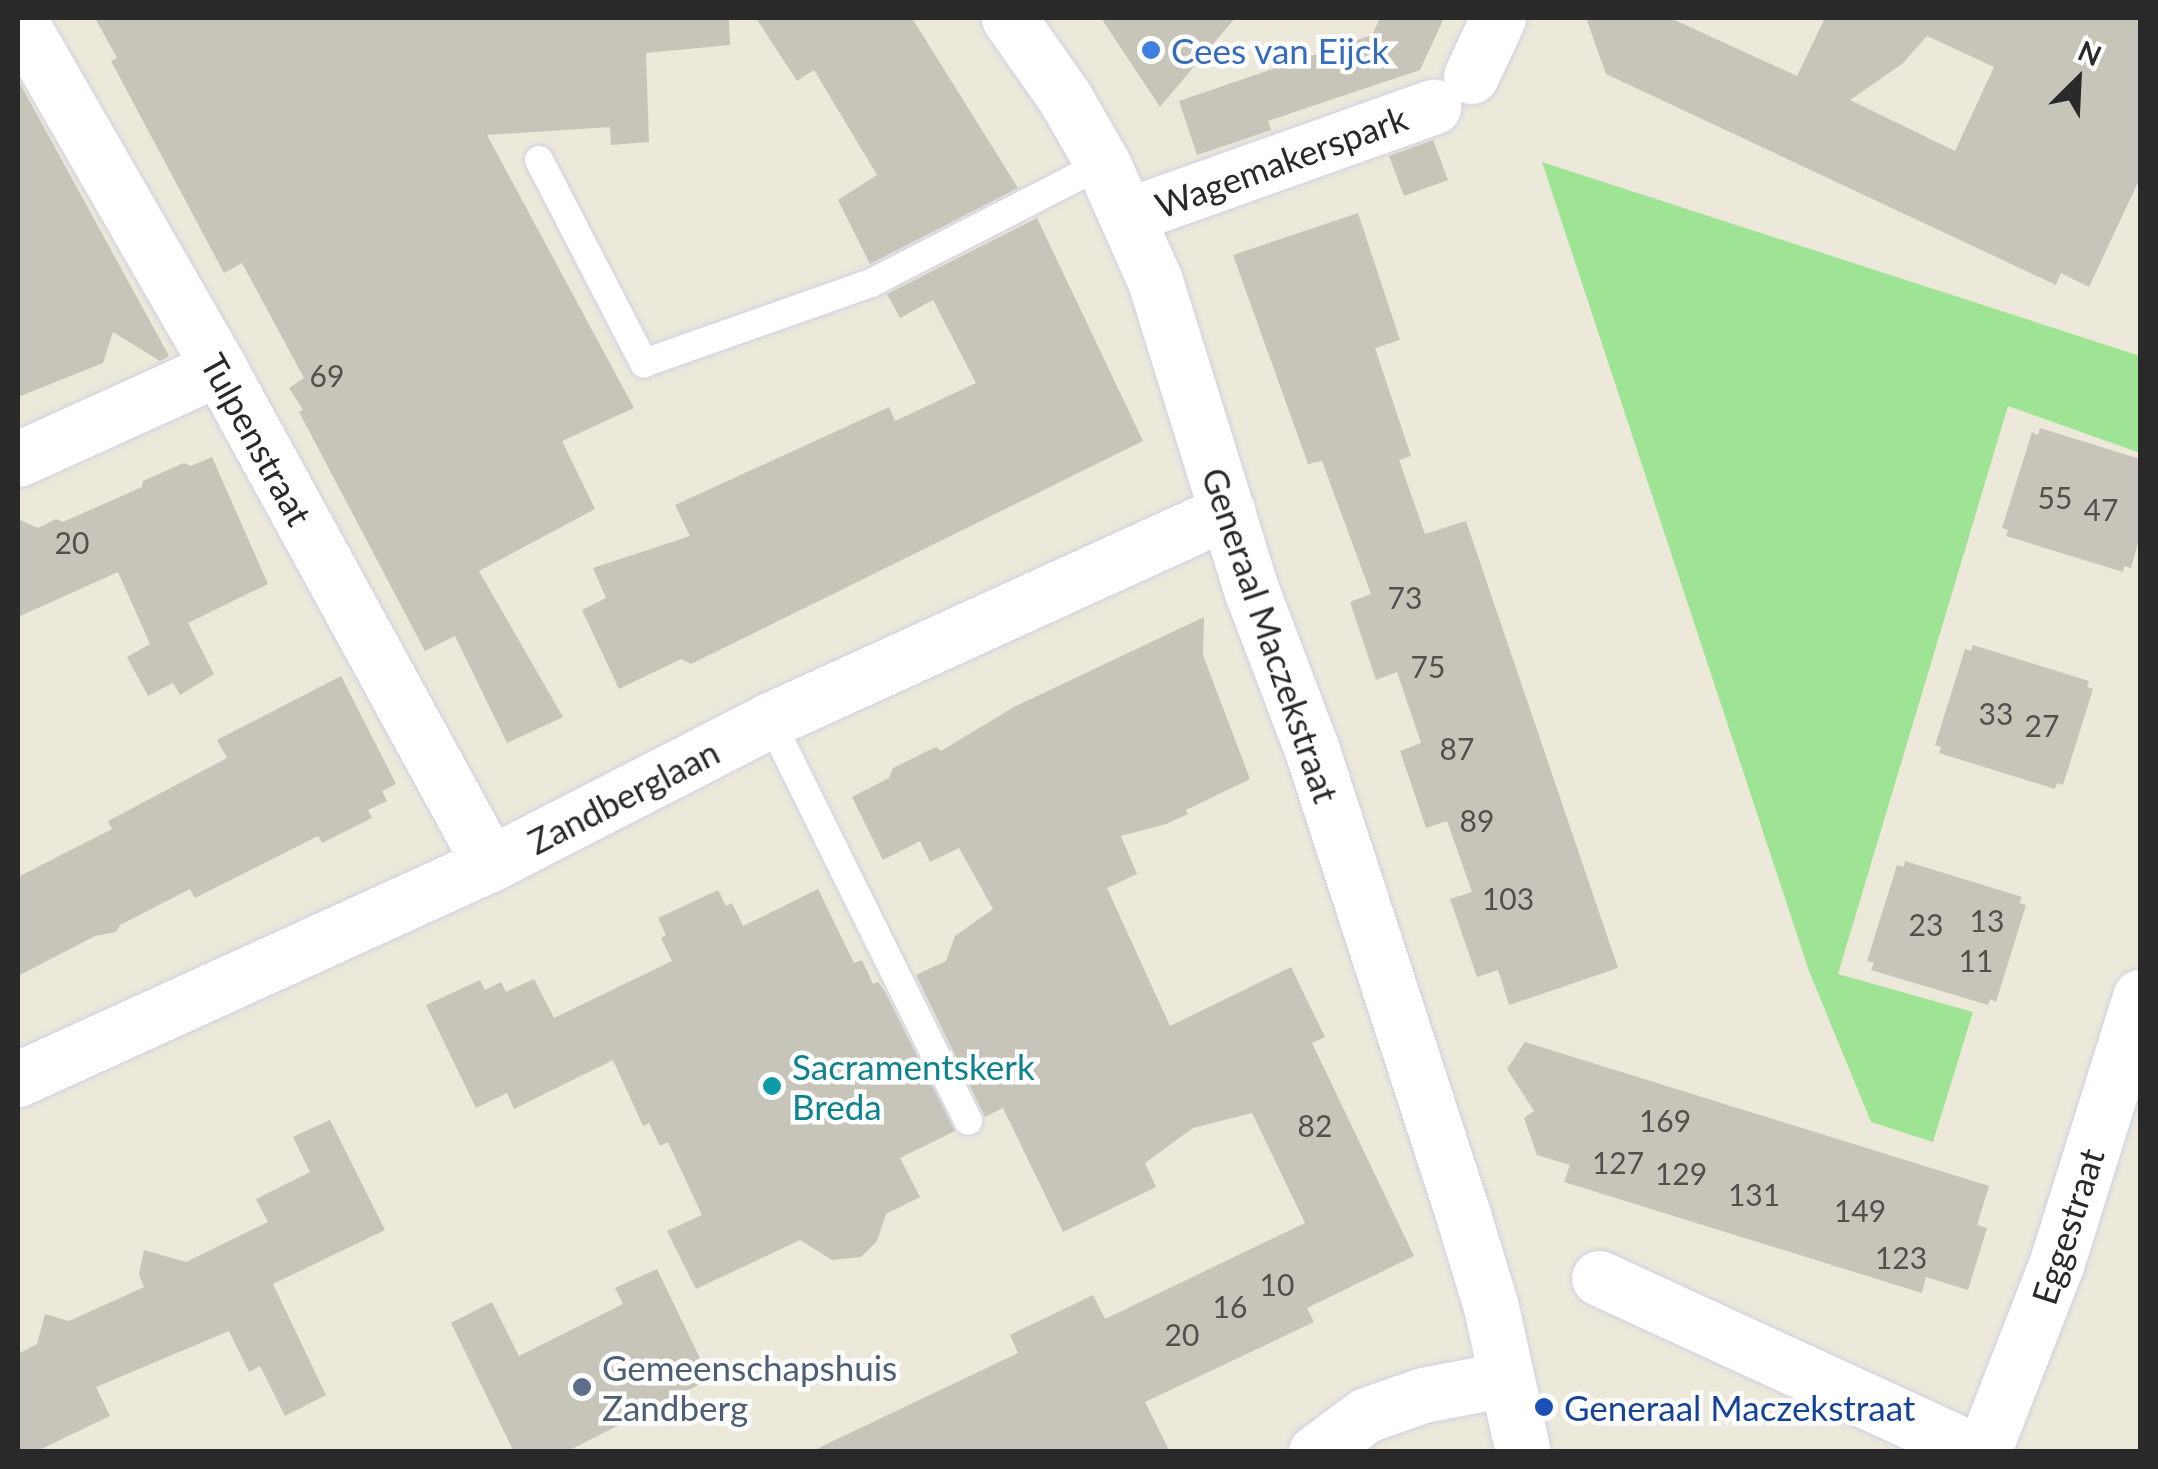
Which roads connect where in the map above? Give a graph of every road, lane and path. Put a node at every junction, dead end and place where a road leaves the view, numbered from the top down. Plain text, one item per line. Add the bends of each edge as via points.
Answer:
1 (18, 18) edge
2 (1009, 18) edge
3 (1498, 18) edge
4 (538, 160) dead end
5 (1103, 164) junction
6 (1128, 216) junction
7 (219, 368) junction
8 (18, 459) edge
9 (1228, 511) junction
10 (770, 720) junction
11 (490, 864) junction
12 (2140, 998) edge
13 (18, 1079) edge
14 (968, 1120) dead end
15 (1599, 1278) dead end
16 (1506, 1379) junction
17 (1316, 1452) edge
18 (1522, 1452) edge
19 (1980, 1452) edge

1 - 7 street, Tulpenstraat
2 - 5 street, Generaal Maczekstraat
3 - 6 street, Wagemakerspark via 1452,92
4 - 5 lane via 644,363 870,283
5 - 6 street, Generaal Maczekstraat
6 - 9 street, Generaal Maczekstraat via 1179,347
7 - 8 street
7 - 11 street, Tulpenstraat
9 - 10 street, Zandberglaan
9 - 16 street, Generaal Maczekstraat via 1458,1199
10 - 11 street, Zandberglaan
10 - 14 lane
11 - 13 street, Zandberglaan
12 - 19 street, Eggestraat via 2057,1262
15 - 19 street
16 - 17 street via 1423,1395 1366,1415
16 - 18 street, Generaal Maczekstraat

